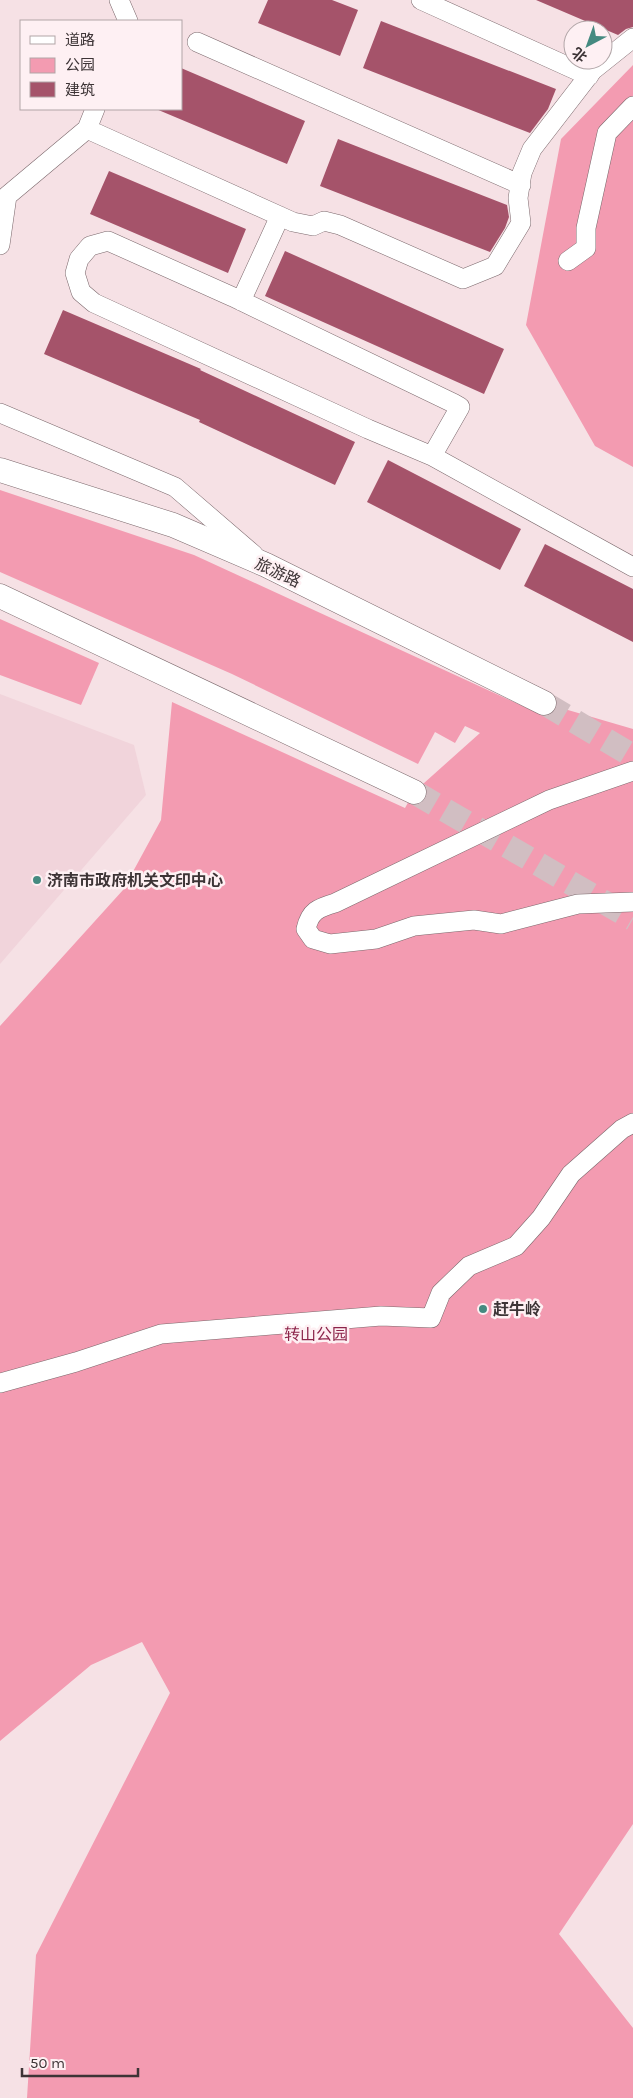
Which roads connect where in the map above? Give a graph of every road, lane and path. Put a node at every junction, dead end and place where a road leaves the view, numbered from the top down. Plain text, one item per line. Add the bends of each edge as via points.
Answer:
1 (119, 0) edge
2 (420, 0) edge
3 (128, 20) edge
4 (633, 38) edge
5 (197, 42) dead end
6 (589, 76) junction
7 (633, 106) edge
8 (95, 110) edge
9 (87, 129) junction
10 (520, 185) junction
11 (3, 196) edge
12 (280, 216) junction
13 (0, 245) edge
14 (568, 261) dead end
15 (241, 301) junction
16 (0, 413) edge
17 (432, 456) junction
18 (0, 470) edge
19 (266, 565) junction
20 (633, 567) edge
21 (0, 596) edge
22 (544, 703) tunnel mouth
23 (633, 770) edge
24 (414, 792) tunnel mouth
25 (633, 902) edge
26 (633, 1123) edge
27 (0, 1382) edge

1 - 3 street
2 - 6 street
4 - 6 street
5 - 10 street
6 - 10 street via 532,149
7 - 14 street via 607,133 586,228 586,248
8 - 9 street
9 - 11 street
9 - 12 street
10 - 12 street via 521,223 510,243 495,266 463,280 340,225 324,221 313,226
11 - 13 street
12 - 15 street
15 - 17 street via 460,407
15 - 17 street via 108,241 90,246 79,259 75,273 81,292 94,304
16 - 19 street via 174,487
17 - 20 street
18 - 19 main road, 旅游路 via 173,525
19 - 22 main road, 旅游路
21 - 24 main road
23 - 25 street via 549,800 320,908 308,918 306,930 313,939 330,944 376,940 414,926 474,920 501,924 578,904
26 - 27 street via 571,1174 541,1218 516,1246 462,1272 441,1293 432,1318 381,1316 161,1334 76,1362

